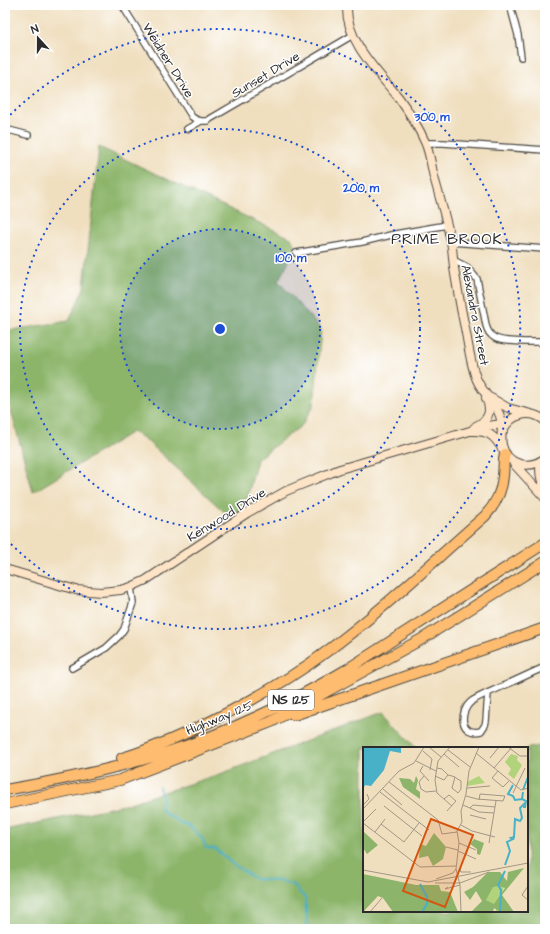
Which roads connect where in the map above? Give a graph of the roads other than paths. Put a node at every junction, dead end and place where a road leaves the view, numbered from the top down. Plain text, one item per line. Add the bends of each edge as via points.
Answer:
1 (122, 5) edge
2 (347, 5) edge
3 (510, 5) edge
4 (353, 35) junction
5 (521, 57) dead end
6 (201, 121) junction
7 (5, 129) edge
8 (186, 129) dead end
9 (28, 136) dead end
10 (426, 144) junction
11 (545, 150) edge
12 (447, 225) junction
13 (451, 242) junction
14 (545, 248) edge
15 (296, 254) dead end
16 (453, 260) junction
17 (545, 342) edge
18 (482, 390) junction
19 (531, 414) junction
20 (545, 421) edge
21 (505, 425) junction
22 (472, 428) junction
23 (464, 432) junction
24 (506, 454) junction
25 (543, 460) edge
26 (545, 488) edge
27 (545, 498) edge
28 (545, 543) edge
29 (545, 562) edge
30 (5, 568) edge
31 (131, 587) junction
32 (545, 628) edge
33 (545, 667) edge
34 (72, 668) dead end
35 (488, 693) junction
36 (271, 722) junction
37 (38, 784) junction
38 (5, 790) edge
39 (5, 804) edge

1 - 6 street, Weidner Drive via 192,117
2 - 4 main road, Alexandra Street
3 - 5 street
4 - 6 street, Sunset Drive via 210,120
4 - 10 main road, Alexandra Street via 367,58 409,112
6 - 8 street, Sunset Drive
7 - 9 street
10 - 11 street
10 - 12 main road, Alexandra Street
12 - 13 main road, Alexandra Street
12 - 15 street
13 - 14 street
13 - 16 main road, Alexandra Street
16 - 17 street via 467,267 477,279 486,325 491,335 498,340
16 - 18 main road, Alexandra Street via 473,370
18 - 19 main road, Alexandra Street via 508,408
18 - 21 main road, Alexandra Street
18 - 22 main road via 488,403 488,415 483,422
19 - 20 main road, Alexandra Street
19 - 21 main road, Kenwood Drive via 522,414
21 - 22 main road, Kenwood Drive
21 - 24 main road via 501,441
22 - 23 main road, Kenwood Drive
23 - 24 main road, Kenwood Drive via 488,433 497,440
23 - 31 main road, Kenwood Drive via 340,469 286,491
24 - 25 main road via 516,463 524,465 533,465
24 - 27 main road, Kenwood Drive
24 - 37 highway via 500,492 485,516 364,622 311,663 264,693 182,735 130,756
25 - 26 main road via 540,464
28 - 37 highway, Highway 125 / NS 125 via 346,670 277,707 223,731 158,755
29 - 36 highway, Highway 125 / NS 125 via 422,639
30 - 31 main road, Kenwood Drive via 76,590 100,592
31 - 34 street via 133,603 119,636 106,648
32 - 36 highway
33 - 35 street
35 - 35 street via 472,701 464,710 464,723 470,731 481,731 485,725
36 - 39 highway, Highway 125 / NS 125 via 120,780
37 - 38 highway, Highway 125 / NS 125

